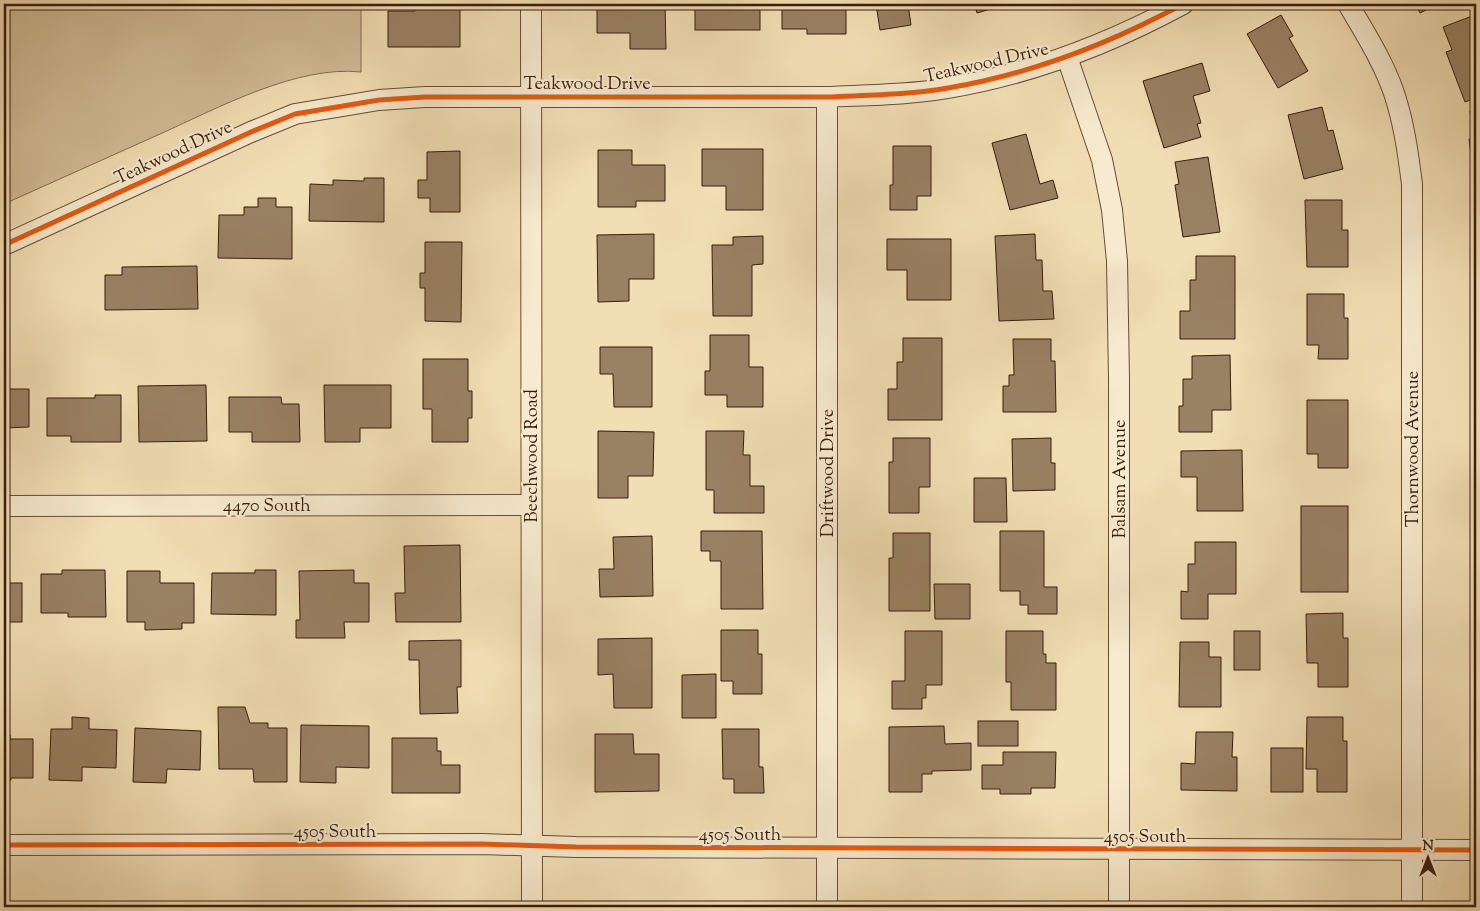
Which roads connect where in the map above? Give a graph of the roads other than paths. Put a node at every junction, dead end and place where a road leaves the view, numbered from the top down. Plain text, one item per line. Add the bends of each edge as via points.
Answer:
1 (531, 4) edge
2 (1182, 4) edge
3 (1348, 4) edge
4 (1067, 57) junction
5 (531, 97) junction
6 (827, 97) junction
7 (4, 245) edge
8 (531, 505) junction
9 (4, 506) edge
10 (4, 845) edge
11 (532, 845) junction
12 (827, 848) junction
13 (1119, 849) junction
14 (1412, 850) junction
15 (1476, 850) edge
16 (532, 907) edge
17 (827, 907) edge
18 (1119, 907) edge
19 (1412, 907) edge

1 - 5 street, Beechwood Road
2 - 4 street, Teakwood Drive via 1147,23
3 - 14 street, Thornwood Avenue via 1394,93 1408,147 1412,184
4 - 6 street, Teakwood Drive via 948,88 888,95
4 - 13 street, Balsam Avenue via 1102,160 1112,210 1117,261
5 - 6 street, Teakwood Drive
5 - 7 street, Teakwood Drive via 379,100 295,114
5 - 8 street, Beechwood Road
6 - 12 street, Driftwood Drive
8 - 9 street, 4470 South
8 - 11 street, Beechwood Road
10 - 11 street, 4505 South
11 - 12 street, 4505 South
11 - 16 street, Beechwood Road
12 - 13 street, 4505 South
12 - 17 street, Driftwood Drive
13 - 14 street, 4505 South
13 - 18 street, Balsam Avenue
14 - 15 street, 4505 South
14 - 19 street, Thornwood Avenue

